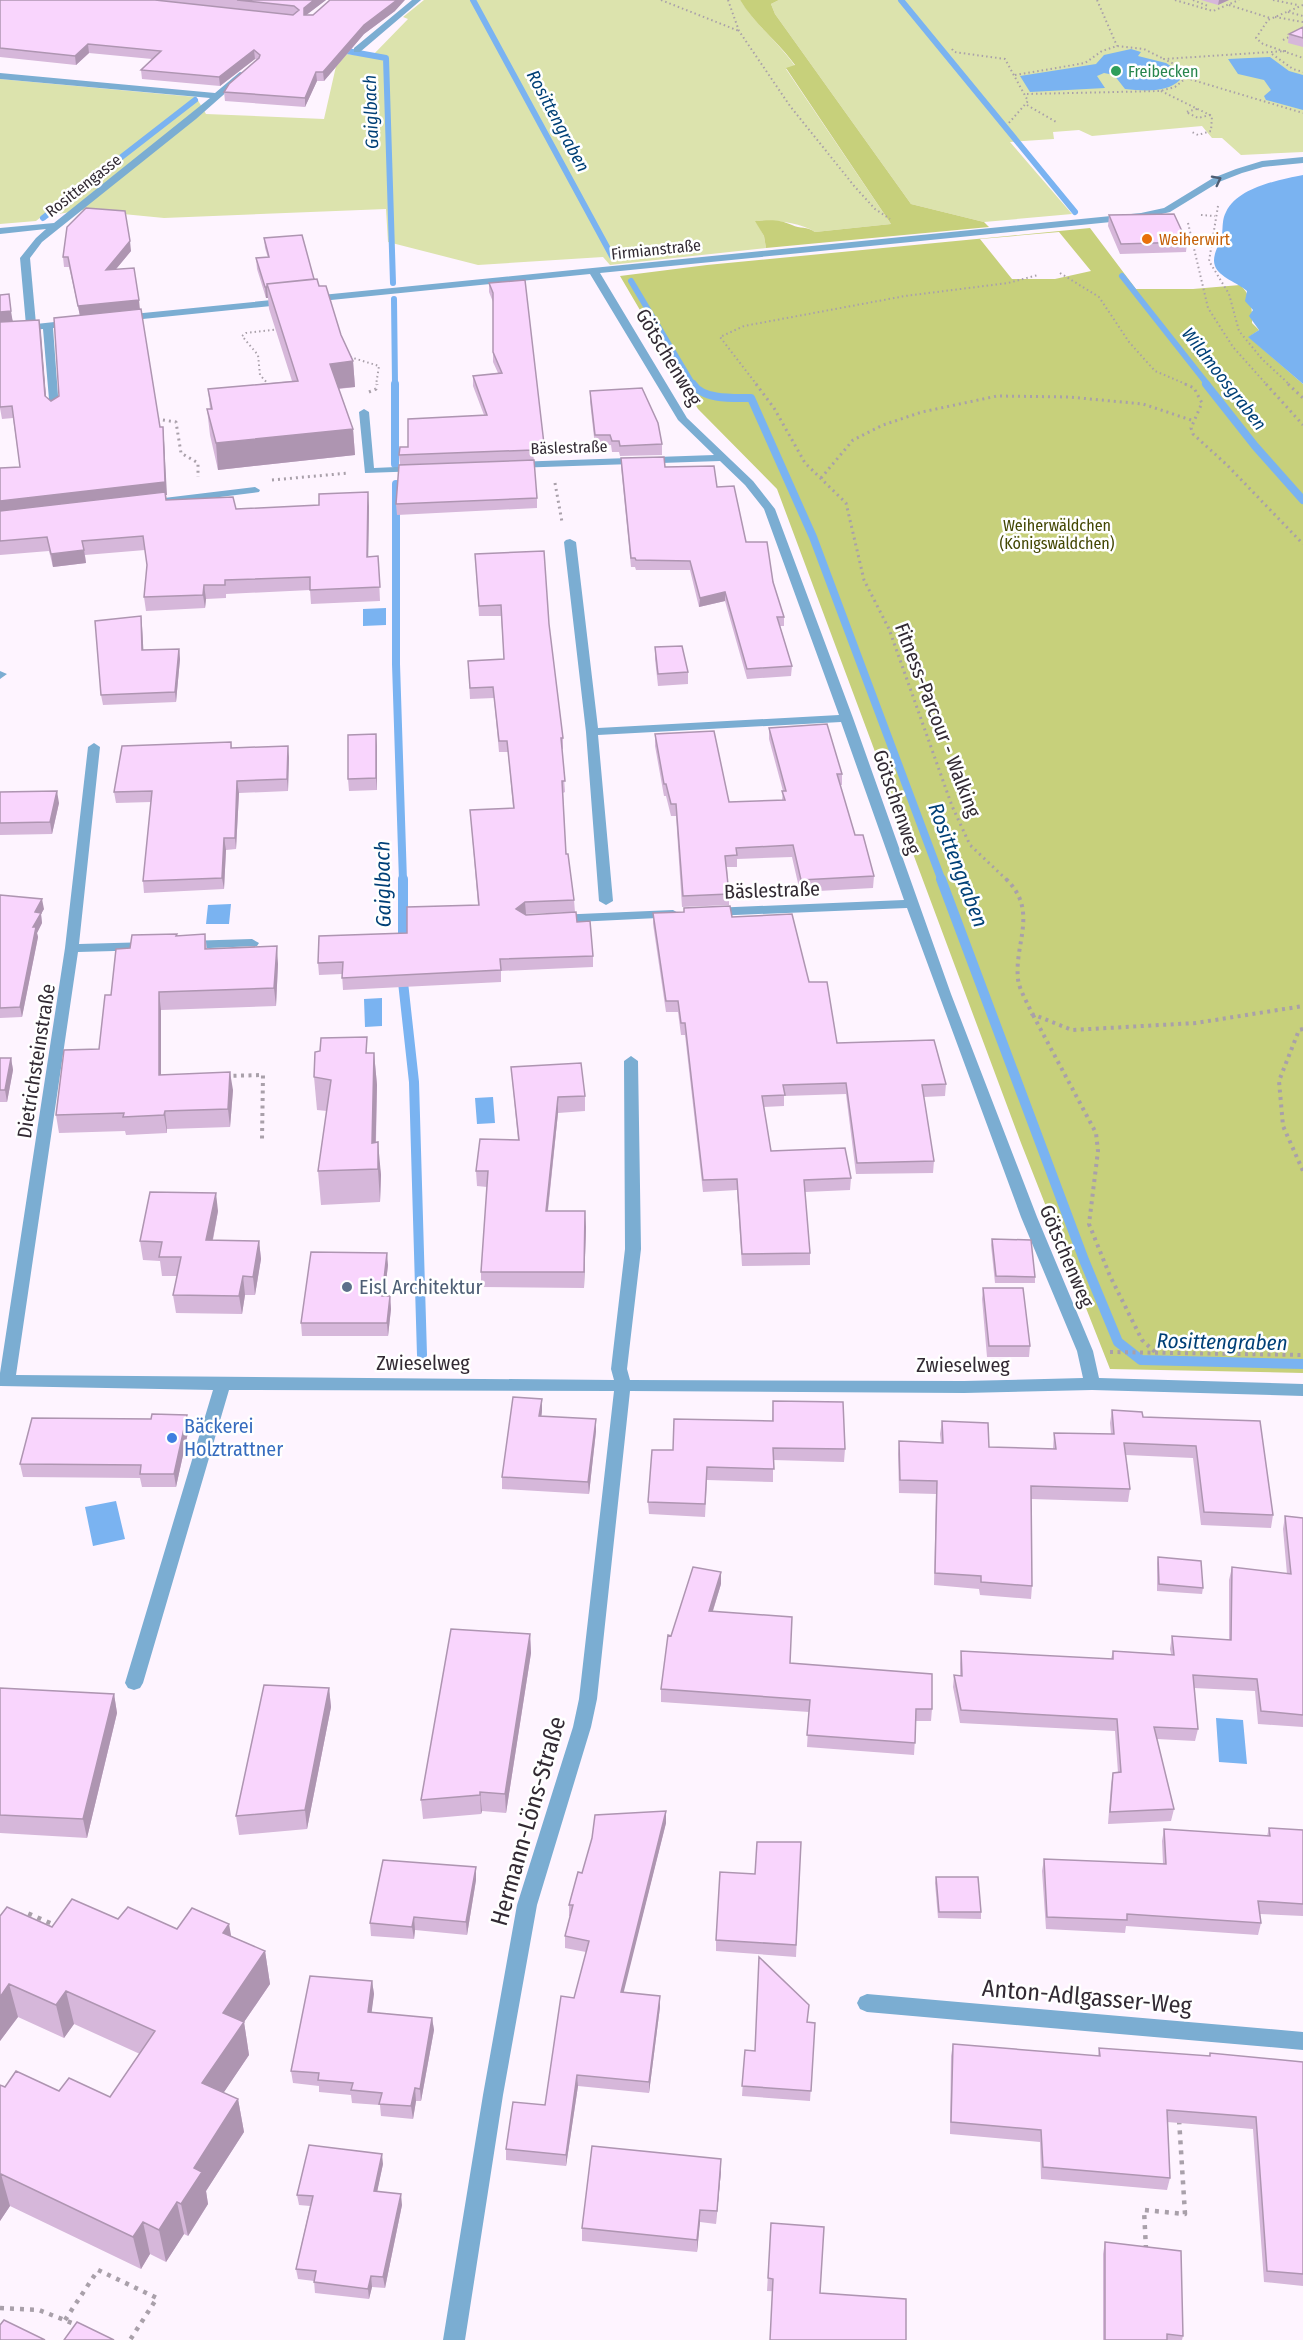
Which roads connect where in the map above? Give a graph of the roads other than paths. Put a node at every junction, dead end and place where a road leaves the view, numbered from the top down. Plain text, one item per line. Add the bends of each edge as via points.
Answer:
1 (417, 0) edge
2 (357, 50) edge
3 (255, 64) edge
4 (0, 76) edge
5 (216, 96) junction
6 (1303, 160) edge
7 (53, 226) junction
8 (0, 231) edge
9 (594, 272) junction
10 (116, 318) edge
11 (82, 322) edge
12 (48, 325) junction
13 (31, 327) junction
14 (0, 330) edge
15 (54, 408) edge
16 (364, 412) dead end
17 (721, 458) junction
18 (506, 466) edge
19 (426, 469) edge
20 (255, 490) dead end
21 (151, 502) edge
22 (570, 542) road end
23 (847, 718) junction
24 (592, 732) junction
25 (94, 747) dead end
26 (606, 901) dead end
27 (912, 904) junction
28 (538, 920) edge
29 (252, 943) dead end
30 (72, 948) junction
31 (631, 1061) dead end
32 (3, 1380) edge
33 (223, 1384) junction
34 (623, 1384) junction
35 (1092, 1384) junction
36 (1303, 1390) edge
37 (134, 1683) dead end
38 (867, 2003) dead end
39 (1303, 2041) edge
40 (454, 2340) edge

1 - 2 street
3 - 5 street, Rosittengasse
4 - 5 street
5 - 7 street, Rosittengasse
9 -> 6 street, Firmianstraße via 1167,210 1232,173 1262,164
7 - 8 street
7 - 13 street, Rosittengasse via 25,258
9 - 10 street, Firmianstraße
9 - 17 street, Götschenweg via 683,420
11 - 12 street
12 - 13 street
12 - 15 street
13 - 14 street
16 - 19 street via 369,471
17 - 18 street, Bäslestraße
17 - 23 street, Götschenweg via 769,509
20 - 21 street
22 - 24 street
23 - 24 street
23 - 27 street, Götschenweg
24 - 26 street
25 - 30 street, Dietrichsteinstraße
27 - 28 street, Bäslestraße
27 - 35 street, Götschenweg via 1029,1217 1085,1351
29 - 30 street
30 - 32 street, Dietrichsteinstraße
31 - 34 street via 633,1249 619,1369
32 - 33 street, Zwieselweg
33 - 34 street, Zwieselweg
33 - 37 street
34 - 35 street, Zwieselweg
34 - 40 street, Hermann-Löns-Straße via 588,1699 527,1905
35 - 36 street, Zwieselweg
38 - 39 street, Anton-Adlgasser-Weg

